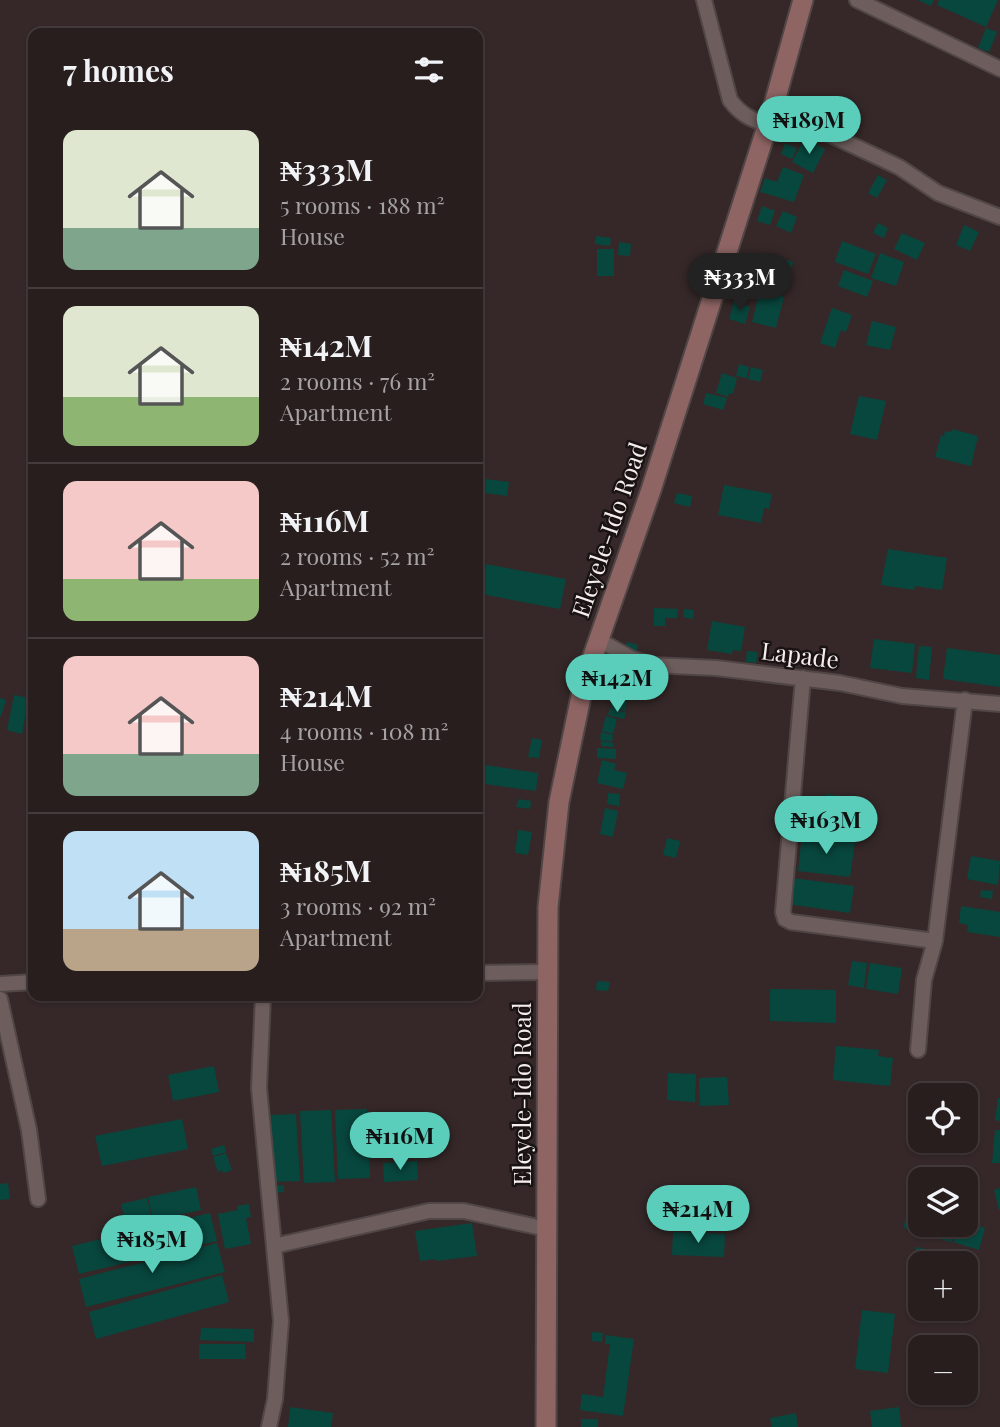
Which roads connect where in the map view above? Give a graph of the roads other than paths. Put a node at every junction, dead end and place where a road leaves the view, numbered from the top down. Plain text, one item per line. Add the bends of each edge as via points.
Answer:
1 (704, 0) edge
2 (803, 0) edge
3 (858, 0) edge
4 (1000, 69) edge
5 (770, 116) junction
6 (1000, 217) edge
7 (599, 640) junction
8 (803, 678) junction
9 (965, 699) junction
10 (1000, 704) edge
11 (934, 941) junction
12 (548, 972) junction
13 (483, 973) edge
14 (28, 982) edge
15 (0, 984) edge
16 (0, 999) edge
17 (263, 1001) edge
18 (918, 1050) dead end
19 (38, 1199) dead end
20 (547, 1229) junction
21 (274, 1246) junction
22 (270, 1427) edge
23 (547, 1427) edge

1 - 5 street via 730,100 738,112
2 - 5 main road, Eleyele-Ido Road
3 - 4 street
5 - 6 street via 899,167 938,193
5 - 7 main road, Eleyele-Ido Road
7 - 8 street, Lapade via 651,665
7 - 12 main road, Eleyele-Ido Road via 584,682 559,802 548,907
8 - 9 street, Lapade via 902,696
8 - 11 street via 785,919
9 - 10 street, Lapade
9 - 11 street
11 - 18 street via 924,980
12 - 13 street
12 - 20 main road, Eleyele-Ido Road
14 - 15 street
16 - 19 street via 29,1130
17 - 21 street via 259,1087
20 - 21 street via 464,1211 429,1211
20 - 23 main road, Eleyele-Ido Road
21 - 22 street via 281,1321

